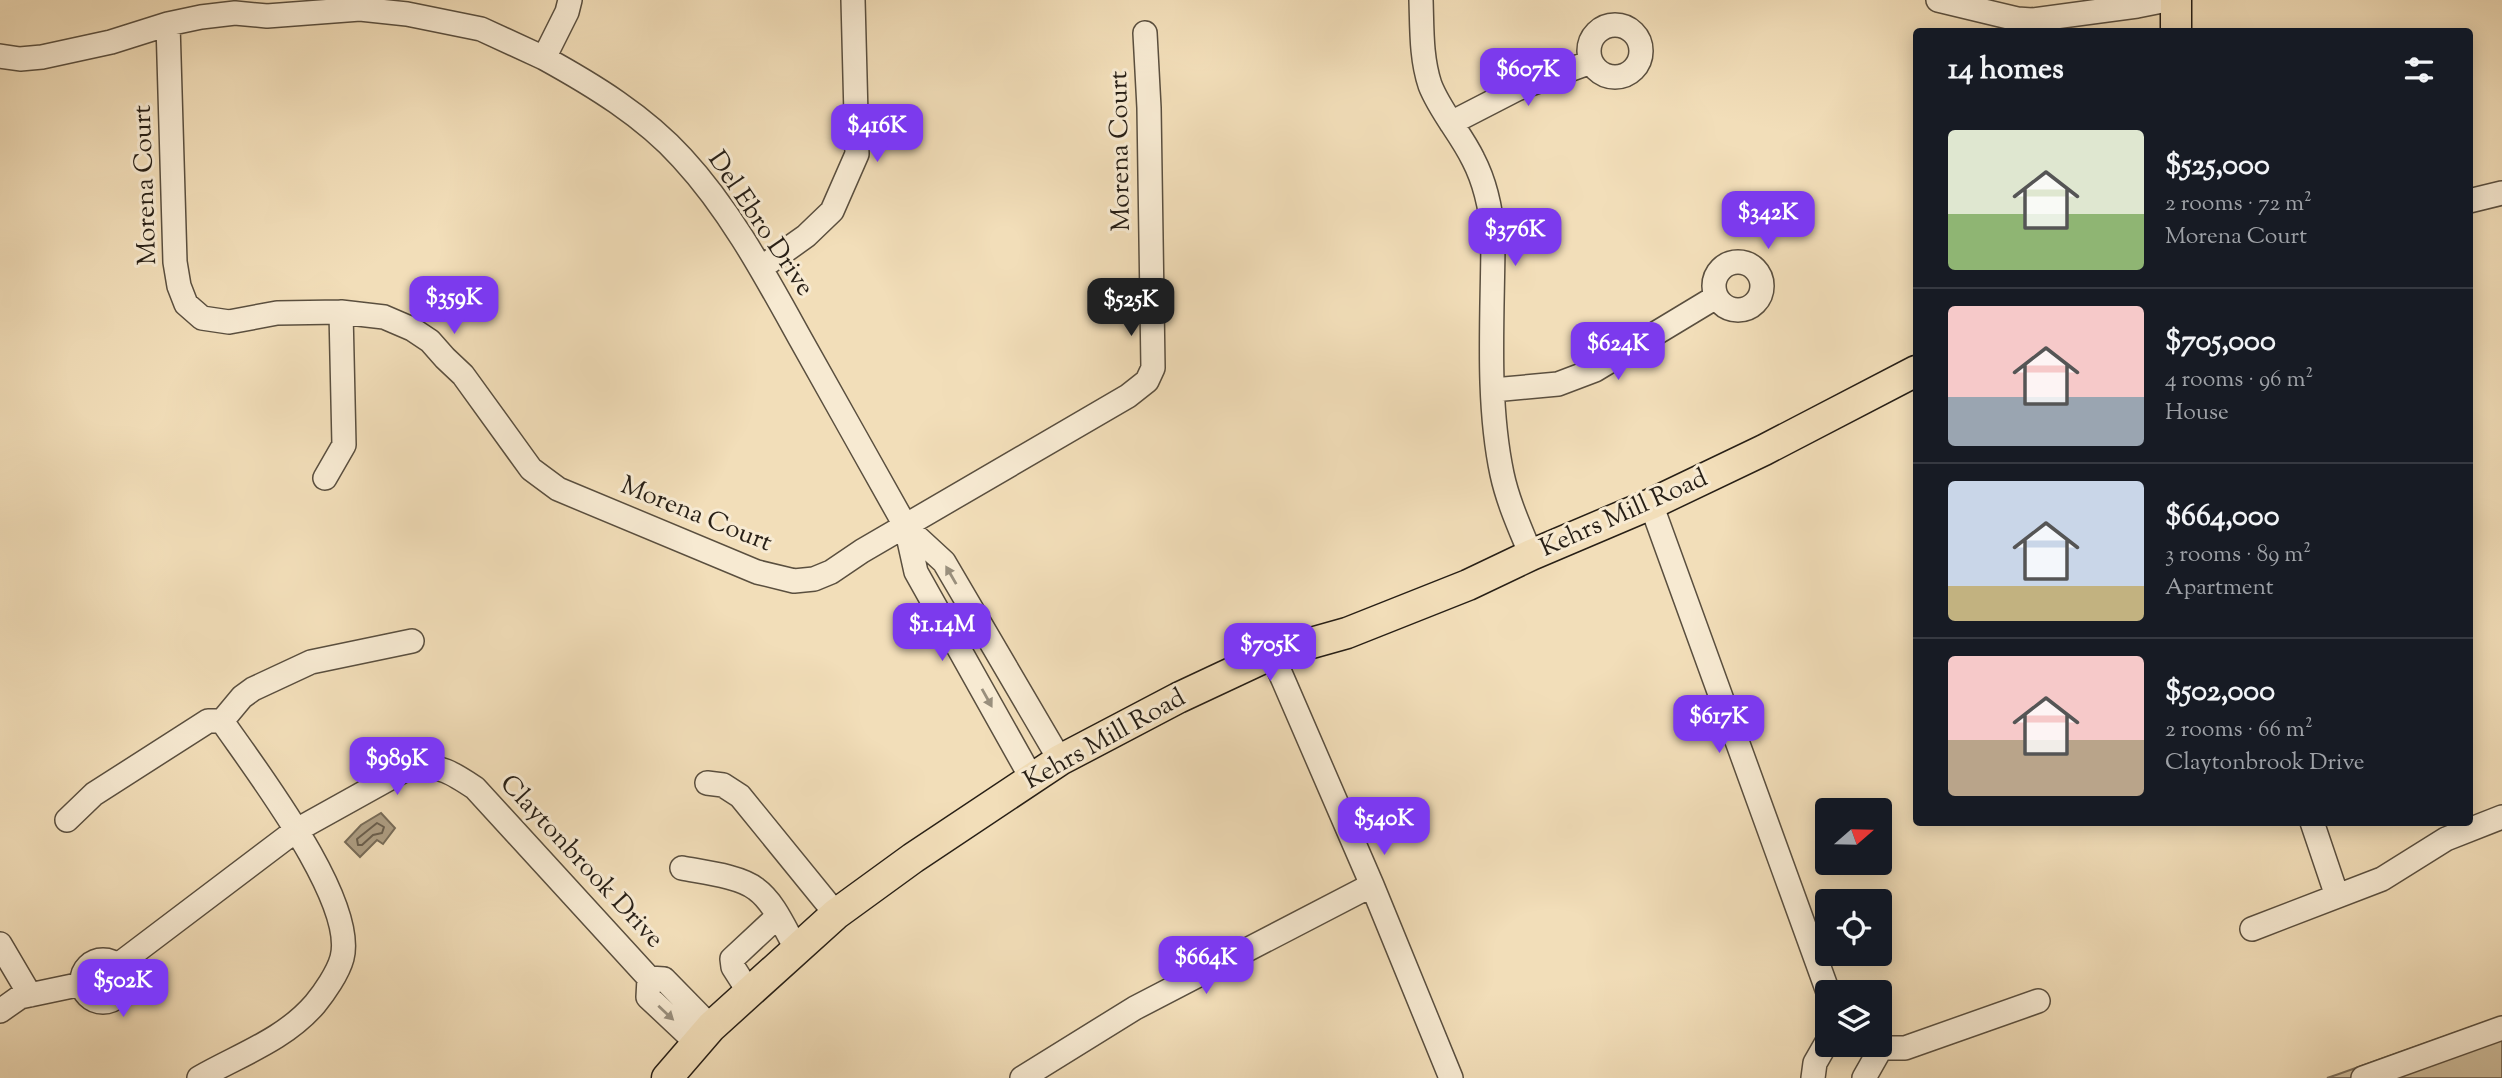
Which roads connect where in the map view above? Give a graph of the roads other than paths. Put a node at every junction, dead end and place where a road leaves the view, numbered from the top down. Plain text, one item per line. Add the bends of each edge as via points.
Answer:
1 (570, 0) edge
2 (853, 0) edge
3 (1421, 0) edge
4 (1938, 0) edge
5 (2167, 0) edge
6 (2176, 0) edge
7 (168, 24) junction
8 (2176, 28) edge
9 (1145, 33) dead end
10 (0, 56) edge
11 (544, 58) junction
12 (1591, 62) dead end
13 (1451, 122) junction
14 (2502, 193) edge
15 (2473, 200) edge
16 (761, 268) junction
17 (1716, 297) dead end
18 (341, 312) junction
19 (1913, 373) edge
20 (1493, 390) junction
21 (325, 478) dead end
22 (1651, 504) junction
23 (906, 527) junction
24 (1531, 555) junction
25 (412, 642) dead end
26 (1272, 654) junction
27 (222, 720) junction
28 (1060, 760) junction
29 (1032, 779) junction
30 (707, 783) dead end
31 (2502, 817) edge
32 (67, 820) dead end
33 (2313, 826) edge
34 (295, 831) junction
35 (682, 867) dead end
36 (1373, 884) junction
37 (2337, 896) junction
38 (836, 914) junction
39 (777, 917) junction
40 (2252, 929) dead end
41 (0, 944) edge
42 (796, 948) junction
43 (117, 965) junction
44 (1824, 980) edge
45 (82, 984) junction
46 (749, 992) junction
47 (30, 995) junction
48 (2038, 1001) dead end
49 (0, 1011) edge
50 (2502, 1028) edge
51 (704, 1035) junction
52 (1892, 1047) edge
53 (1818, 1057) edge
54 (1873, 1057) edge
55 (199, 1078) edge
56 (667, 1078) edge
57 (1022, 1078) edge
58 (1451, 1078) edge
59 (1813, 1078) edge
60 (1864, 1078) edge
61 (2363, 1078) edge

1 - 11 street
2 - 16 street via 857,154 832,211
3 - 13 street via 1427,73
4 - 5 street via 2032,20
6 - 8 main road
7 - 10 street, Del Ebro Drive via 111,43 42,57
7 - 11 street, Del Ebro Drive via 235,13 267,16 360,9 481,29
7 - 18 street, Morena Court via 175,262 186,304 215,322 277,313
9 - 23 street, Morena Court via 1153,368 1147,381
11 - 16 street, Del Ebro Drive via 617,103 681,156
12 - 13 street via 1517,89
13 - 20 street via 1473,159 1491,211
14 - 15 street
16 - 23 street, Del Ebro Drive
17 - 20 street via 1595,370 1558,384
18 - 21 street via 344,444
18 - 23 street, Morena Court via 384,317 430,341 479,394 530,469 558,489 757,572 794,581 814,579
19 - 22 main road, Kehrs Mill Road
20 - 24 street via 1502,475
22 - 24 main road, Kehrs Mill Road
22 - 44 street
28 -> 23 street, Del Ebro Drive via 944,562
23 -> 29 street, Del Ebro Drive via 916,572
24 - 26 main road, Kehrs Mill Road via 1347,633
25 - 27 street via 311,662 242,696
26 - 28 main road, Kehrs Mill Road
26 - 36 street
27 - 32 street via 208,721 94,794
27 - 34 street
28 - 29 main road, Kehrs Mill Road
29 - 38 main road, Kehrs Mill Road
30 - 38 street via 740,796
31 - 37 street via 2446,839 2382,879
33 - 37 street
34 - 43 street, Claytonbrook Drive
34 - 51 street, Claytonbrook Drive via 412,766 434,766 452,773 475,788 649,978 648,997
34 - 55 street via 320,872 337,913 343,935 342,959 315,1004 281,1034
35 - 39 street via 747,883 757,889
36 - 57 street via 1135,1009
36 - 58 street
37 - 40 street
38 - 42 main road, Kehrs Mill Road
39 - 42 street
39 - 46 street via 732,959
41 - 47 street
42 - 46 main road, Kehrs Mill Road
43 - 45 street, Claytonbrook Drive via 106,960 93,962 84,971
43 - 45 street via 124,986 109,1002 88,997
45 - 47 street
46 - 51 main road, Kehrs Mill Road
47 - 49 street
48 - 52 street via 1905,1048
50 - 61 street
51 - 56 main road, Kehrs Mill Road
53 - 59 street
54 - 60 street

